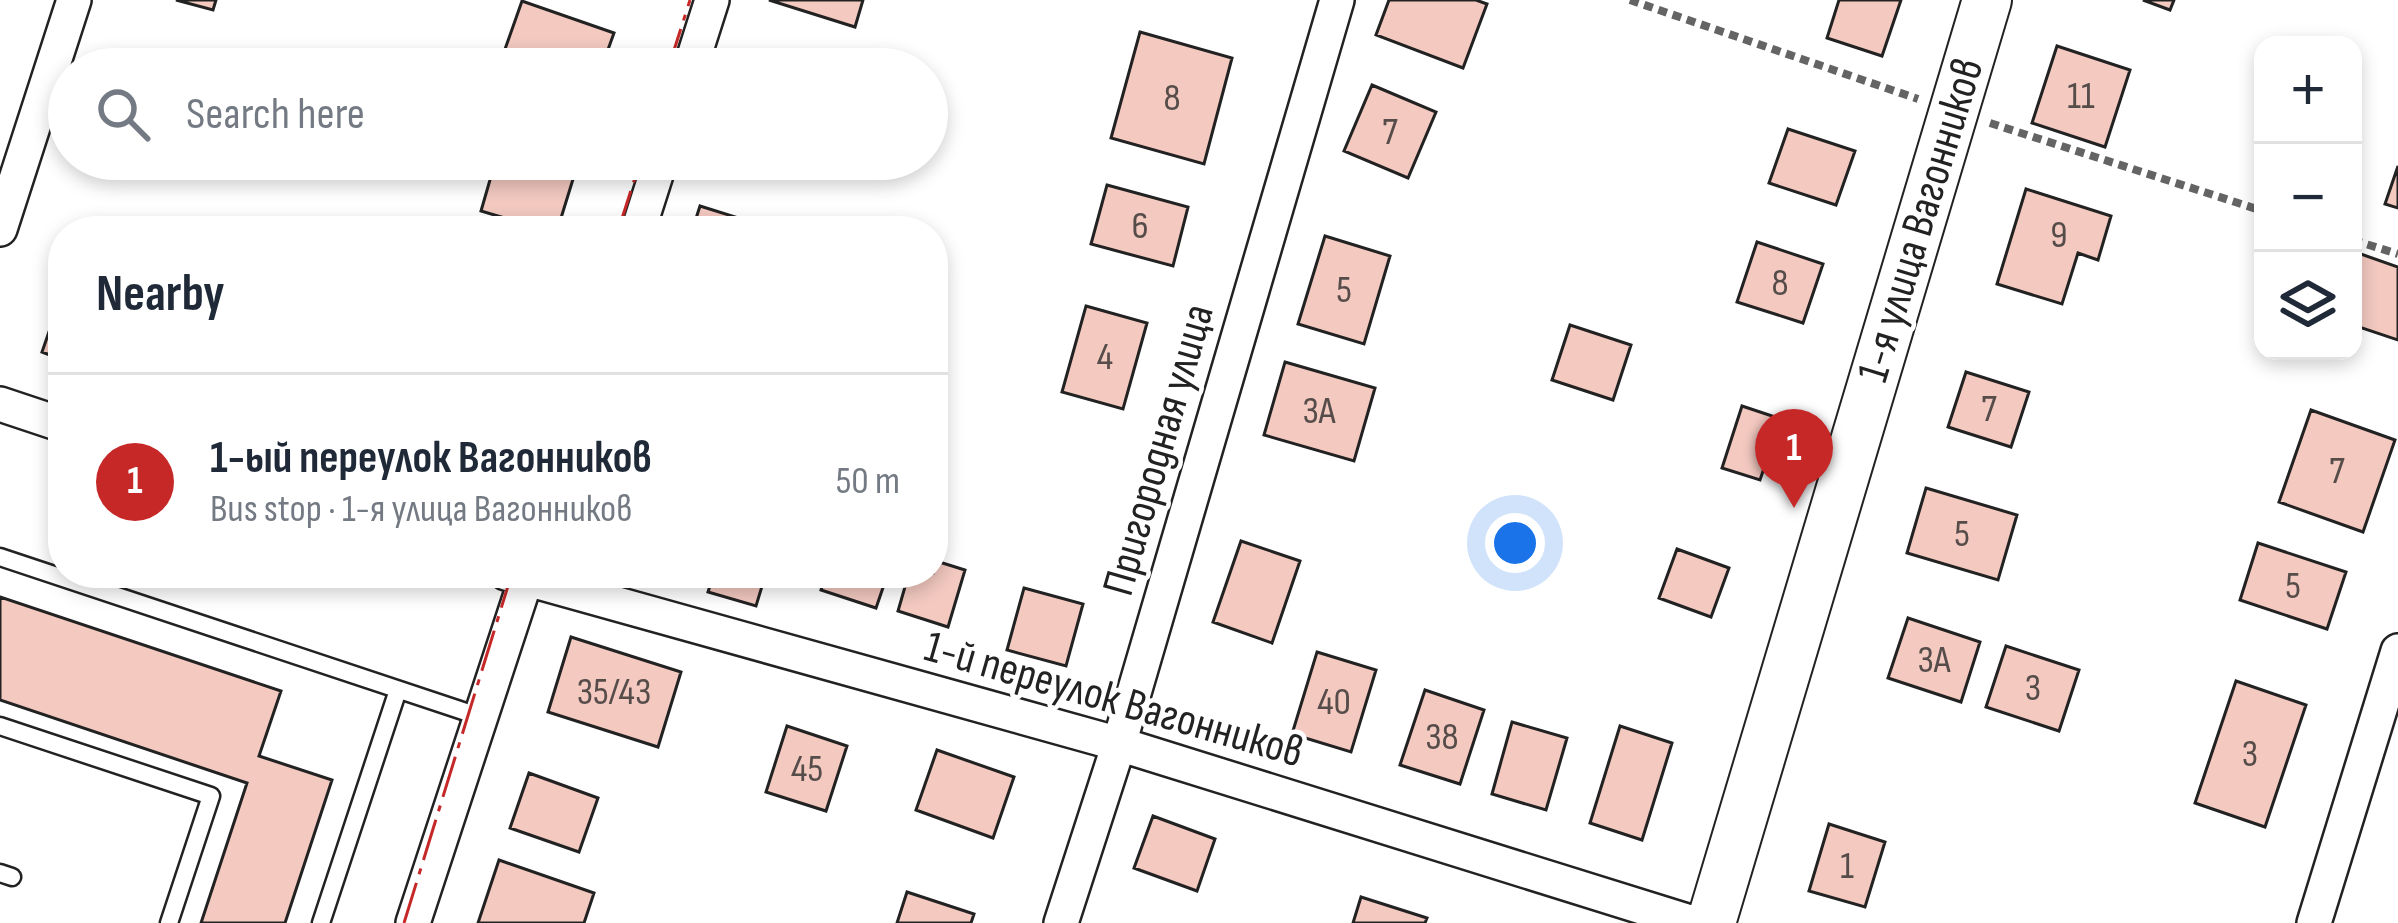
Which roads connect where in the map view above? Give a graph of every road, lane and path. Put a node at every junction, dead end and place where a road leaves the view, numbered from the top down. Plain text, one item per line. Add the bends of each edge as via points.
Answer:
1 (74, 0) edge
2 (712, 0) edge
3 (1337, 0) edge
4 (1987, 0) edge
5 (58, 48) edge
6 (697, 48) edge
7 (48, 80) edge
8 (654, 180) edge
9 (643, 216) edge
10 (0, 229) edge
11 (2362, 243) edge
12 (2398, 254) edge
13 (0, 404) edge
14 (48, 420) edge
15 (0, 557) edge
16 (48, 573) edge
17 (93, 588) edge
18 (516, 588) edge
19 (566, 588) edge
20 (2398, 651) edge
21 (398, 690) junction
22 (481, 717) junction
23 (0, 726) edge
24 (1119, 745) junction
25 (169, 923) edge
26 (321, 923) edge
27 (412, 923) edge
28 (1061, 923) edge
29 (1693, 923) edge
30 (1711, 923) edge
31 (2314, 923) edge

1 - 5 street
2 - 6 street
3 - 24 street, Пригородная улица
4 - 30 street, 1-я улица Вагонников
7 - 10 street
8 - 9 street
11 - 12 path
13 - 14 street
15 - 16 lane
17 - 21 lane
18 - 22 street
19 - 24 street, 1-й переулок Вагонников
20 - 31 street
21 - 22 lane
21 - 26 lane
22 - 27 street
23 - 25 lane via 211,796
24 - 28 street, Пригородная улица
24 - 29 street, 1-й переулок Вагонников

